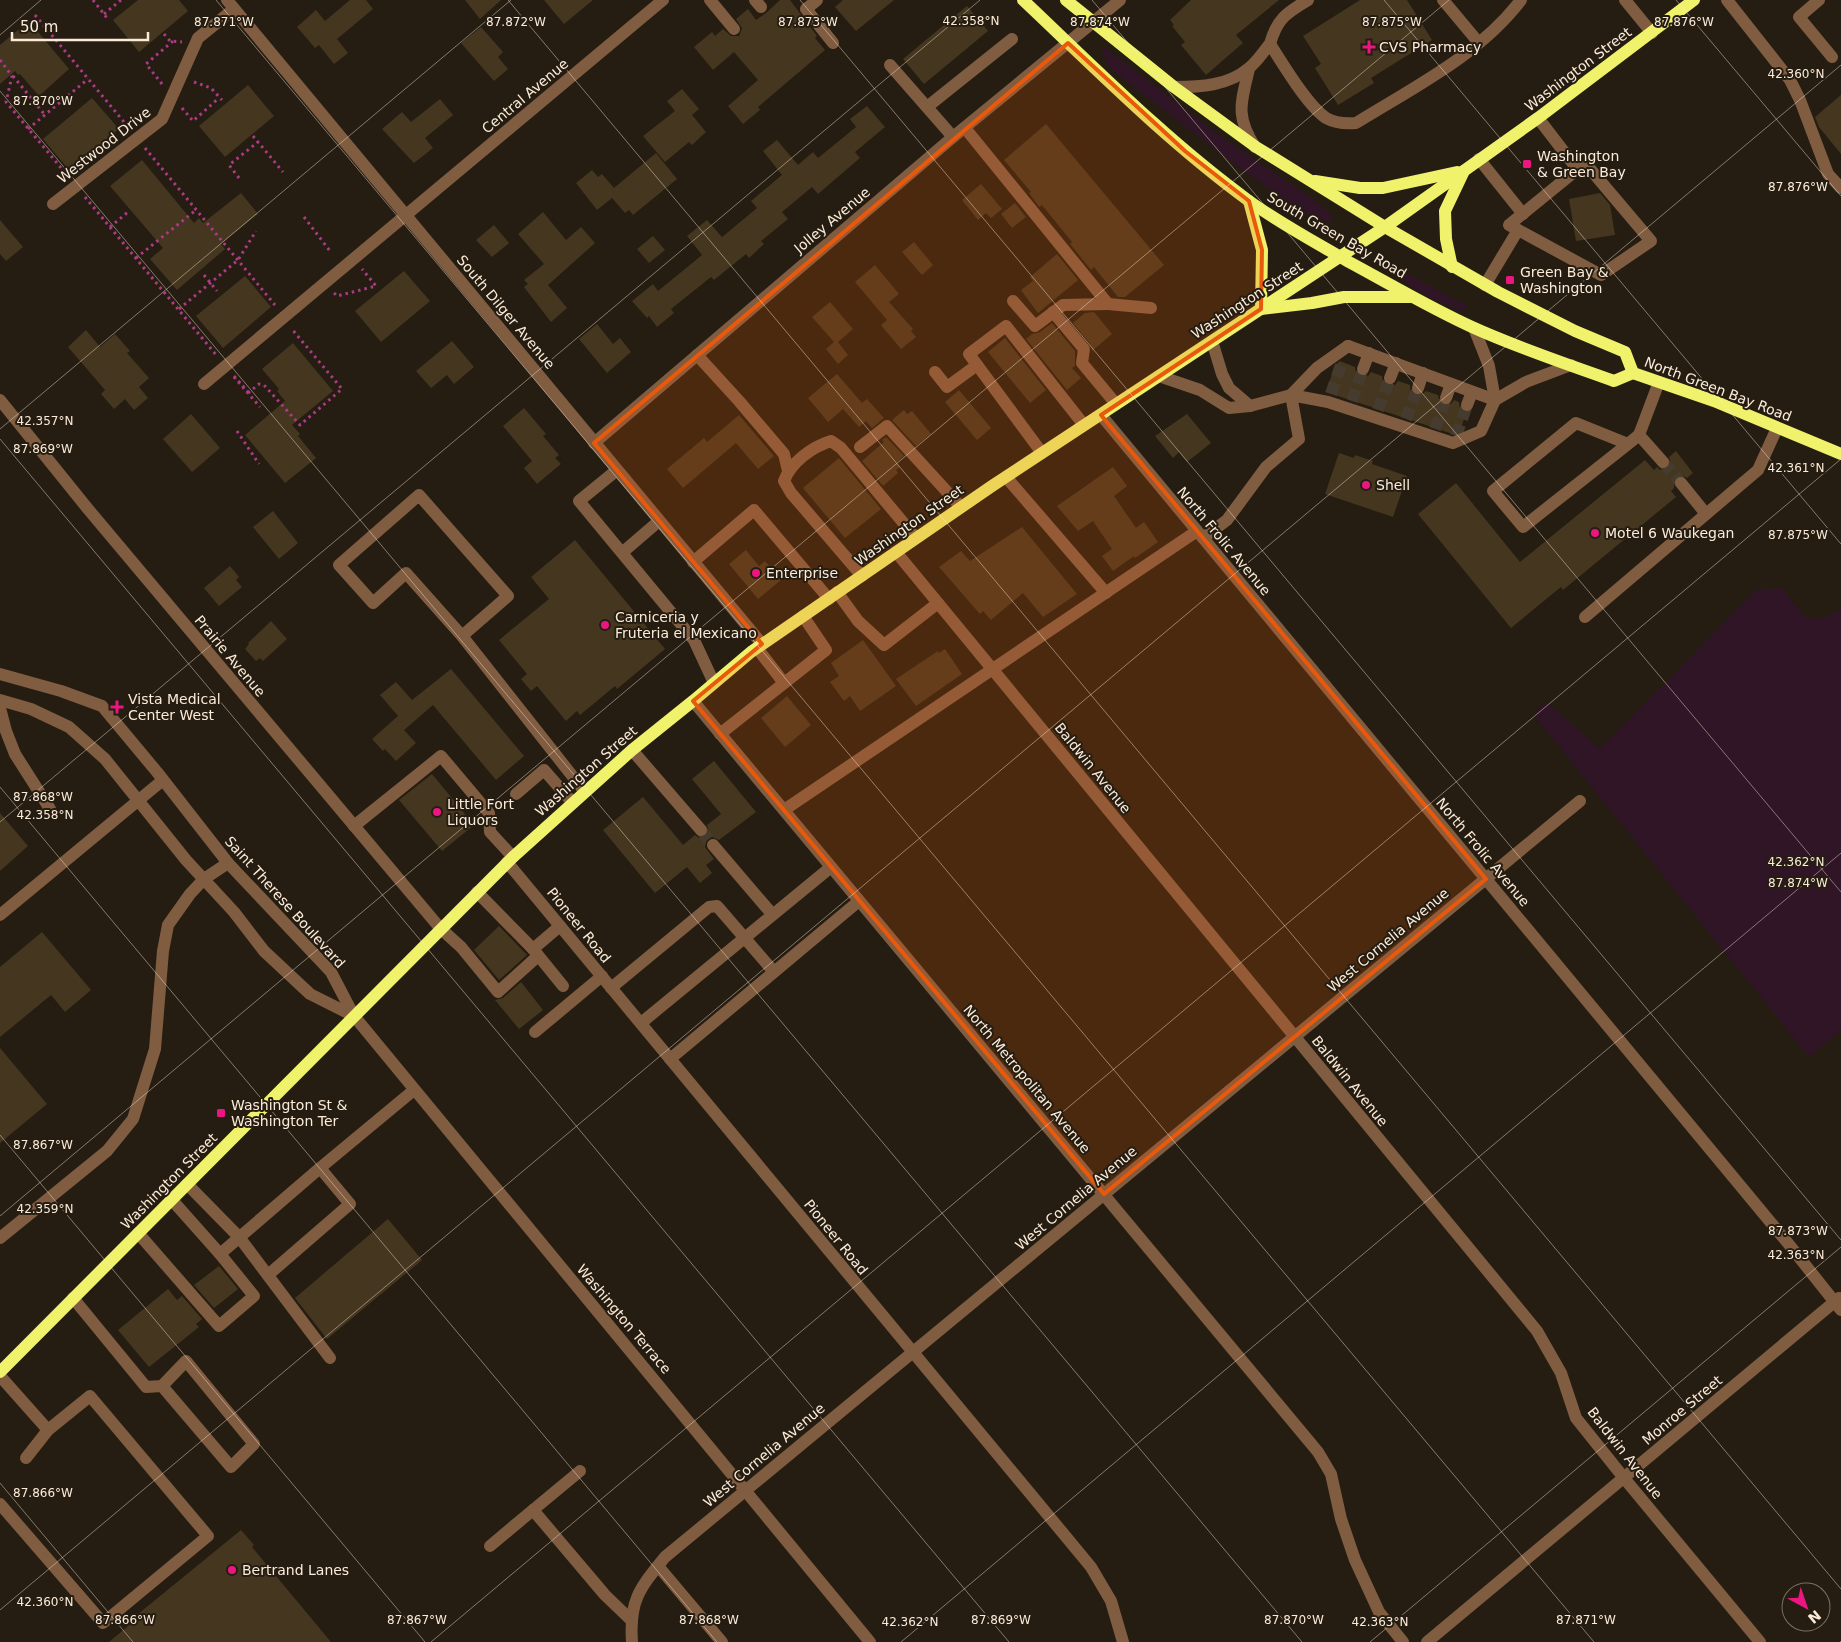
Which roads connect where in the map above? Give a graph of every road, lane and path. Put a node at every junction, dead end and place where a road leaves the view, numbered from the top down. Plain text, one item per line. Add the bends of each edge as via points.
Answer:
1 (93, 0) edge
2 (121, 0) edge
3 (663, 0) edge
4 (710, 0) edge
5 (817, 0) edge
6 (1023, 0) edge
7 (1066, 0) edge
8 (1120, 0) edge
9 (1308, 0) edge
10 (1443, 0) edge
11 (1521, 0) edge
12 (1626, 0) edge
13 (1694, 0) edge
14 (1728, 0) edge
15 (1819, 0) edge
16 (230, 4) edge
17 (802, 5) edge
18 (104, 14) junction
19 (35, 15) dead end
20 (107, 18) dead end
21 (1092, 23) junction
22 (734, 28) dead end
23 (1652, 33) junction
24 (164, 34) dead end
25 (1012, 38) dead end
26 (173, 41) junction
27 (183, 42) dead end
28 (833, 43) dead end
29 (1068, 43) junction
30 (1479, 43) junction
31 (1270, 44) junction
32 (1832, 57) dead end
33 (0, 60) edge
34 (890, 65) dead end
35 (1248, 69) junction
36 (12, 76) junction
37 (181, 78) junction
38 (88, 79) junction
39 (1174, 87) junction
40 (172, 96) junction
41 (927, 107) junction
42 (45, 115) junction
43 (1538, 118) junction
44 (965, 128) junction
45 (28, 129) junction
46 (253, 136) dead end
47 (953, 137) junction
48 (137, 138) junction
49 (258, 142) junction
50 (1256, 147) junction
51 (1479, 159) junction
52 (1464, 170) junction
53 (1578, 170) junction
54 (283, 172) dead end
55 (239, 178) dead end
56 (1307, 179) junction
57 (76, 186) junction
58 (1841, 188) edge
59 (1249, 201) junction
60 (53, 204) dead end
61 (196, 210) junction
62 (128, 212) dead end
63 (1523, 214) junction
64 (406, 215) junction
65 (304, 217) dead end
66 (110, 227) junction
67 (1385, 227) junction
68 (1518, 230) junction
69 (256, 231) dead end
70 (330, 251) dead end
71 (1340, 256) junction
72 (136, 258) junction
73 (238, 260) junction
74 (1452, 267) junction
75 (361, 268) dead end
76 (204, 275) dead end
77 (211, 283) junction
78 (1485, 285) junction
79 (217, 291) dead end
80 (332, 291) dead end
81 (1412, 297) junction
82 (1014, 300) dead end
83 (1108, 304) junction
84 (277, 308) dead end
85 (1151, 308) dead end
86 (1261, 308) junction
87 (179, 309) junction
88 (1053, 312) junction
89 (289, 326) dead end
90 (1474, 328) junction
91 (1212, 341) junction
92 (1348, 346) junction
93 (1369, 353) junction
94 (697, 355) junction
95 (221, 360) dead end
96 (1342, 362) tunnel mouth
97 (1396, 364) junction
98 (977, 365) junction
99 (1571, 365) junction
100 (1363, 369) tunnel mouth
101 (935, 372) dead end
102 (1633, 373) junction
103 (1423, 374) junction
104 (1159, 376) junction
105 (1390, 378) tunnel mouth
106 (1659, 382) junction
107 (204, 384) dead end
108 (1451, 384) junction
109 (1418, 388) tunnel mouth
110 (1472, 392) junction
111 (1291, 395) junction
112 (1446, 398) tunnel mouth
113 (0, 400) edge
114 (1495, 400) junction
115 (1116, 404) junction
116 (1467, 405) tunnel mouth
117 (1250, 406) junction
118 (260, 407) dead end
119 (1101, 415) junction
120 (1084, 425) junction
121 (1777, 428) junction
122 (237, 431) dead end
123 (1639, 435) junction
124 (594, 443) junction
125 (1628, 444) junction
126 (860, 447) dead end
127 (1042, 453) junction
128 (1841, 454) edge
129 (1663, 462) tunnel mouth
130 (259, 464) dead end
131 (616, 470) junction
132 (788, 471) junction
133 (1006, 477) junction
134 (1681, 483) tunnel mouth
135 (961, 507) junction
136 (1706, 514) junction
137 (659, 521) junction
138 (1200, 534) junction
139 (916, 538) junction
140 (622, 552) junction
141 (896, 552) junction
142 (693, 562) junction
143 (862, 576) junction
144 (1106, 592) junction
145 (833, 596) junction
146 (938, 603) junction
147 (803, 616) junction
148 (1585, 617) dead end
149 (462, 636) junction
150 (760, 646) junction
151 (992, 670) junction
152 (0, 674) edge
153 (714, 683) junction
154 (784, 683) junction
155 (0, 700) edge
156 (693, 701) junction
157 (0, 708) edge
158 (720, 734) junction
159 (632, 750) junction
160 (163, 780) junction
161 (586, 792) junction
162 (516, 794) dead end
163 (139, 800) junction
164 (1580, 801) dead end
165 (573, 803) junction
166 (50, 809) dead end
167 (784, 810) junction
168 (354, 826) junction
169 (701, 830) tunnel mouth
170 (713, 845) tunnel mouth
171 (510, 859) junction
172 (228, 863) junction
173 (831, 867) junction
174 (204, 879) junction
175 (1486, 879) junction
176 (478, 892) junction
177 (859, 901) junction
178 (772, 914) junction
179 (0, 915) edge
180 (560, 926) junction
181 (440, 928) junction
182 (745, 937) junction
183 (536, 953) junction
184 (774, 972) junction
185 (602, 976) junction
186 (563, 986) dead end
187 (611, 988) junction
188 (354, 1016) junction
189 (641, 1023) junction
190 (534, 1032) dead end
191 (1294, 1037) junction
192 (670, 1059) junction
193 (414, 1090) junction
194 (320, 1168) junction
195 (188, 1184) junction
196 (1104, 1194) junction
197 (172, 1200) junction
198 (138, 1233) junction
199 (238, 1237) junction
200 (0, 1238) edge
201 (220, 1254) junction
202 (268, 1275) junction
203 (73, 1298) junction
204 (1839, 1303) edge
205 (912, 1352) junction
206 (330, 1358) dead end
207 (0, 1372) edge
208 (0, 1376) edge
209 (162, 1386) junction
210 (48, 1430) junction
211 (26, 1458) dead end
212 (580, 1471) dead end
213 (1624, 1478) junction
214 (745, 1490) junction
215 (0, 1504) edge
216 (533, 1510) junction
217 (490, 1546) dead end
218 (658, 1566) junction
219 (632, 1621) junction
220 (632, 1642) edge
221 (722, 1642) edge
222 (870, 1642) edge
223 (1123, 1642) edge
224 (1404, 1642) edge
225 (1427, 1642) edge
226 (1760, 1642) edge

1 - 18 path
2 - 18 path
3 - 64 street, Central Avenue
4 - 22 street
5 - 17 street
6 - 29 main road, South Green Bay Road
7 - 21 main road
8 - 21 street, Jolley Avenue
9 - 31 street via 1285,15 1275,27
10 - 30 street
11 - 30 street
12 - 23 street
13 - 23 main road, Washington Street
14 - 58 street via 1790,80 1828,174
15 - 32 street via 1799,17
16 - 37 street, Westwood Drive via 198,38
16 - 64 street, South Dilger Avenue
17 - 28 street
18 - 20 path
19 - 38 path
21 - 29 street, Jolley Avenue
21 - 39 main road
23 - 43 main road, Washington Street
24 - 26 path
25 - 41 street
26 - 27 path
26 - 40 path via 146,64
29 - 44 street, Jolley Avenue
29 - 59 main road, South Green Bay Road via 1185,151
30 - 31 street via 1464,56 1356,124 1328,119 1315,109
31 - 35 street
33 - 36 path
34 - 41 street
35 - 39 street via 1224,82
35 - 50 street via 1240,113 1247,134
36 - 42 path
36 - 45 path via 6,102
37 - 40 street, Westwood Drive
37 - 40 path via 211,88 221,99 193,121
38 - 42 path
38 - 48 path
39 - 50 main road
40 - 48 street, Westwood Drive via 162,119
41 - 47 street
42 - 45 path
43 - 51 main road, Washington Street
43 - 53 street
44 - 47 street, Jolley Avenue
44 - 83 street
45 - 57 path
46 - 49 path
47 - 94 street, Jolley Avenue
48 - 57 street, Westwood Drive
48 - 61 path
49 - 54 path
49 - 55 path via 229,165
50 - 56 main road
51 - 52 main road, Washington Street
51 - 63 street
52 - 56 main road via 1383,188 1360,188
52 - 67 main road, Washington Street
52 - 74 main road via 1446,211 1446,239
53 - 63 street
53 - 68 street via 1585,163 1651,241 1600,275
56 - 67 main road
57 - 60 street, Westwood Drive
57 - 66 path
59 - 71 main road, South Green Bay Road
59 - 86 main road via 1262,250
61 - 72 path
61 - 73 path
62 - 66 path
63 - 68 street via 1508,225
64 - 107 street
64 - 124 street, South Dilger Avenue
65 - 70 path
66 - 72 path
67 - 71 main road, Washington Street
67 - 74 main road, North Green Bay Road
68 - 78 street
69 - 73 path
71 - 81 main road, South Green Bay Road
71 - 86 main road, Washington Street
72 - 87 path
73 - 77 path
73 - 84 path
74 - 78 main road, North Green Bay Road
75 - 80 path via 376,286 337,296
76 - 77 path
77 - 79 path
77 - 87 path
78 - 102 main road, North Green Bay Road via 1575,331 1625,352
81 - 86 main road via 1344,297
81 - 90 main road, South Green Bay Road
82 - 88 street via 1035,326
83 - 85 street
83 - 88 street via 1062,305
86 - 91 main road, Washington Street
87 - 95 path
88 - 115 street via 1084,349 1082,364
89 - 118 path via 342,388 300,425 264,385 259,384 248,393 243,387 232,374 248,394
90 - 99 main road, South Green Bay Road
90 - 114 street via 1489,366
91 - 104 main road, Washington Street
91 - 117 street via 1229,388
92 - 93 street
92 - 96 street
92 - 111 street via 1317,368
93 - 97 street
93 - 100 street
94 - 124 street, Jolley Avenue
94 - 132 street via 784,454
97 - 103 street
97 - 105 street
98 - 101 street via 947,387
98 - 120 street via 969,354 1006,326
98 - 127 street
99 - 102 main road, South Green Bay Road via 1614,381
99 - 114 street via 1526,382
102 - 106 main road, North Green Bay Road
103 - 108 street
103 - 109 street
104 - 115 main road, Washington Street
104 - 117 street via 1200,390 1229,408
106 - 121 main road, North Green Bay Road
106 - 123 street
108 - 110 street
108 - 112 street
110 - 114 street
110 - 116 street
111 - 114 street via 1330,398 1454,439 1481,431
111 - 117 street
111 - 138 street via 1299,439 1266,467 1227,520
113 - 168 street, Prairie Avenue via 88,510
115 - 119 main road, Washington Street
119 - 120 main road, Washington Street
119 - 138 street, North Frolic Avenue
120 - 127 main road, Washington Street
121 - 128 main road, North Green Bay Road
121 - 136 street via 1758,470
122 - 130 path
123 - 125 street
123 - 129 street
124 - 131 street, South Dilger Avenue
125 - 125 street via 1523,527 1493,491 1576,423
126 - 135 street via 887,426
127 - 133 main road, Washington Street
131 - 137 street, South Dilger Avenue
131 - 140 street via 580,501
132 - 139 street via 816,445 830,441 841,448
132 - 143 street via 784,481 790,493
133 - 135 main road, Washington Street
133 - 144 street
134 - 136 street
135 - 139 main road, Washington Street
136 - 148 street
137 - 140 street
137 - 142 street, South Dilger Avenue
138 - 144 street
138 - 175 street, North Frolic Avenue
139 - 141 main road, Washington Street
140 - 153 street via 694,640
141 - 143 main road, Washington Street
141 - 146 street, Baldwin Avenue
142 - 145 street via 754,510
142 - 150 street, South Dilger Avenue
143 - 145 main road, Washington Street
144 - 151 street
145 - 146 street via 884,645
145 - 147 main road, Washington Street
146 - 151 street, Baldwin Avenue
147 - 150 main road, Washington Street
147 - 154 street via 826,650
149 - 149 street via 508,596 418,495 339,565 373,603 406,573
149 - 161 street
150 - 153 main road, Washington Street
150 - 154 street, South Dilger Avenue
151 - 167 street
151 - 191 street, Baldwin Avenue
152 - 160 street, Saint Therese Boulevard via 102,706
153 - 156 main road, Washington Street
154 - 158 street
155 - 163 street via 30,709 68,727 105,759
156 - 158 street, North Metropolitan Avenue
156 - 159 main road, Washington Street
157 - 166 street via 15,754
158 - 167 street, North Metropolitan Avenue
159 - 161 main road, Washington Street
159 - 169 street
160 - 163 street
160 - 172 street, Saint Therese Boulevard
161 - 165 main road, Washington Street
162 - 165 street via 544,770
163 - 174 street
163 - 179 street
164 - 175 street, West Cornelia Avenue
165 - 171 main road, Washington Street
167 - 173 street, North Metropolitan Avenue
168 - 171 street, Pioneer Road via 441,756 490,813 490,832
168 - 181 street, Prairie Avenue
170 - 178 street
171 - 176 main road, Washington Street
171 - 180 street, Pioneer Road
172 - 174 street
172 - 188 street, Saint Therese Boulevard via 330,972
173 - 177 street, North Metropolitan Avenue
173 - 178 street
174 - 188 street via 264,952 310,994
174 - 200 street via 168,925 155,1049 133,1119 107,1150
175 - 191 street, West Cornelia Avenue
175 - 204 street, North Frolic Avenue
176 - 181 main road, Washington Street
176 - 183 street
177 - 184 street
177 - 196 street, North Metropolitan Avenue
178 - 182 street
180 - 183 street
180 - 185 street, Pioneer Road
181 - 183 street, Prairie Avenue via 461,947 498,992
181 - 188 main road, Washington Street
182 - 184 street
182 - 187 street via 717,906 709,907
182 - 189 street
183 - 186 street
184 - 192 street
185 - 187 street, Pioneer Road
185 - 190 street
187 - 189 street, Pioneer Road
188 - 193 street, Washington Terrace
188 - 195 main road, Washington Street
189 - 192 street, Pioneer Road
191 - 196 street, West Cornelia Avenue
191 - 213 street, Baldwin Avenue via 1537,1332 1561,1374 1576,1418
192 - 205 street, Pioneer Road
193 - 194 street
193 - 214 street, Washington Terrace
194 - 199 street
194 - 202 street via 350,1204
195 - 197 main road, Washington Street
195 - 199 street
196 - 205 street, West Cornelia Avenue
196 - 224 street, North Metropolitan Avenue via 1318,1452 1332,1474 1341,1519 1355,1560 1379,1612
197 - 198 main road, Washington Street
197 - 201 street
198 - 201 street via 219,1326 254,1296
198 - 203 main road, Washington Street
199 - 201 street
199 - 202 street
202 - 206 street
203 - 207 main road, Washington Street
203 - 209 street via 146,1387
204 - 213 street, Monroe Street
205 - 214 street, West Cornelia Avenue
205 - 223 street, Pioneer Road via 1091,1567 1111,1601
208 - 210 street
209 - 209 street via 231,1467 254,1444 186,1361
210 - 211 street
210 - 215 street via 90,1396 208,1536 103,1623
212 - 216 street
213 - 225 street, Monroe Street
213 - 226 street, Baldwin Avenue
214 - 218 street, West Cornelia Avenue
214 - 222 street, Washington Terrace
216 - 217 street
216 - 219 street
218 - 219 street, West Cornelia Avenue via 642,1586 633,1608
218 - 221 street
219 - 220 street, West Cornelia Avenue

